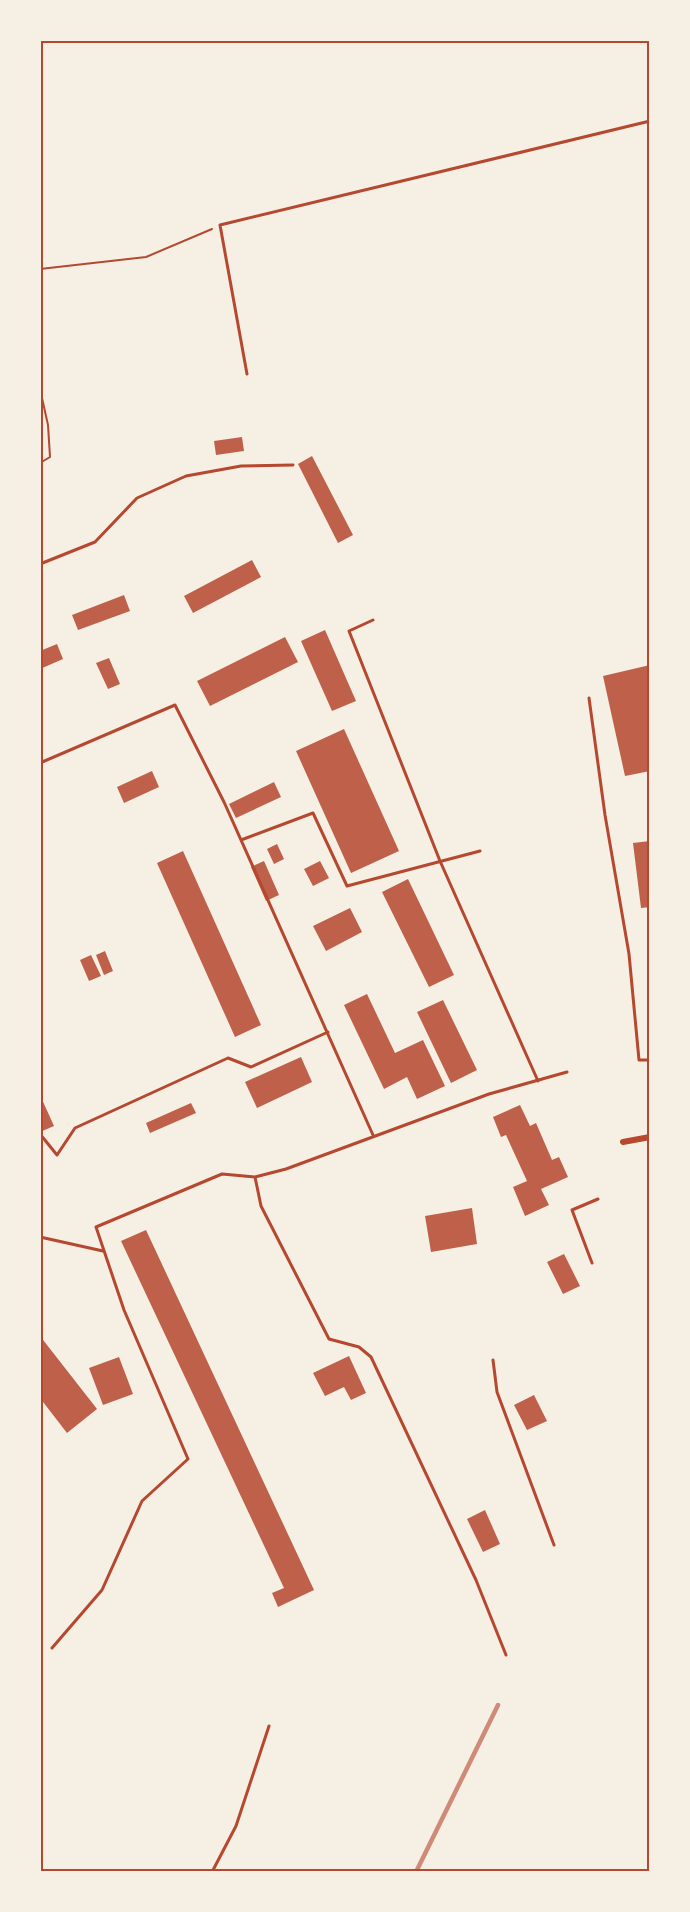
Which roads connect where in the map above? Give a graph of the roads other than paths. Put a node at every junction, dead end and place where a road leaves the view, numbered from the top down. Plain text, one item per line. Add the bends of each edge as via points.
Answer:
1 (650, 121) edge
2 (247, 374) dead end
3 (293, 465) dead end
4 (40, 564) edge
5 (373, 620) dead end
6 (589, 698) dead end
7 (40, 763) edge
8 (241, 840) junction
9 (480, 851) dead end
10 (440, 861) junction
11 (328, 1032) junction
12 (650, 1060) edge
13 (567, 1072) dead end
14 (538, 1081) junction
15 (40, 1134) edge
16 (373, 1135) junction
17 (650, 1137) edge
18 (623, 1142) dead end
19 (255, 1177) junction
20 (598, 1199) dead end
21 (40, 1237) edge
22 (104, 1251) junction
23 (592, 1263) dead end
24 (493, 1360) dead end
25 (554, 1545) dead end
26 (52, 1648) dead end
27 (506, 1655) dead end
28 (268, 1726) dead end
29 (212, 1872) edge

1 - 2 lane via 220,225
3 - 4 lane via 241,466 186,476 137,498 95,542
5 - 10 lane via 350,631
6 - 12 lane via 629,954 639,1060
7 - 8 lane via 175,705
8 - 10 lane via 313,813 347,885
8 - 11 lane
9 - 10 lane
10 - 14 lane
11 - 15 lane via 251,1067 228,1058 75,1128 57,1155
11 - 16 lane
13 - 14 lane
14 - 16 lane
16 - 19 lane
17 - 18 street
19 - 22 lane via 222,1174 96,1227
19 - 27 lane via 261,1206 329,1339 359,1347 371,1357 476,1580
20 - 23 lane via 572,1210
21 - 22 lane
22 - 26 lane via 124,1310 188,1458 141,1501 102,1590
24 - 25 lane via 496,1392
28 - 29 lane via 236,1826

